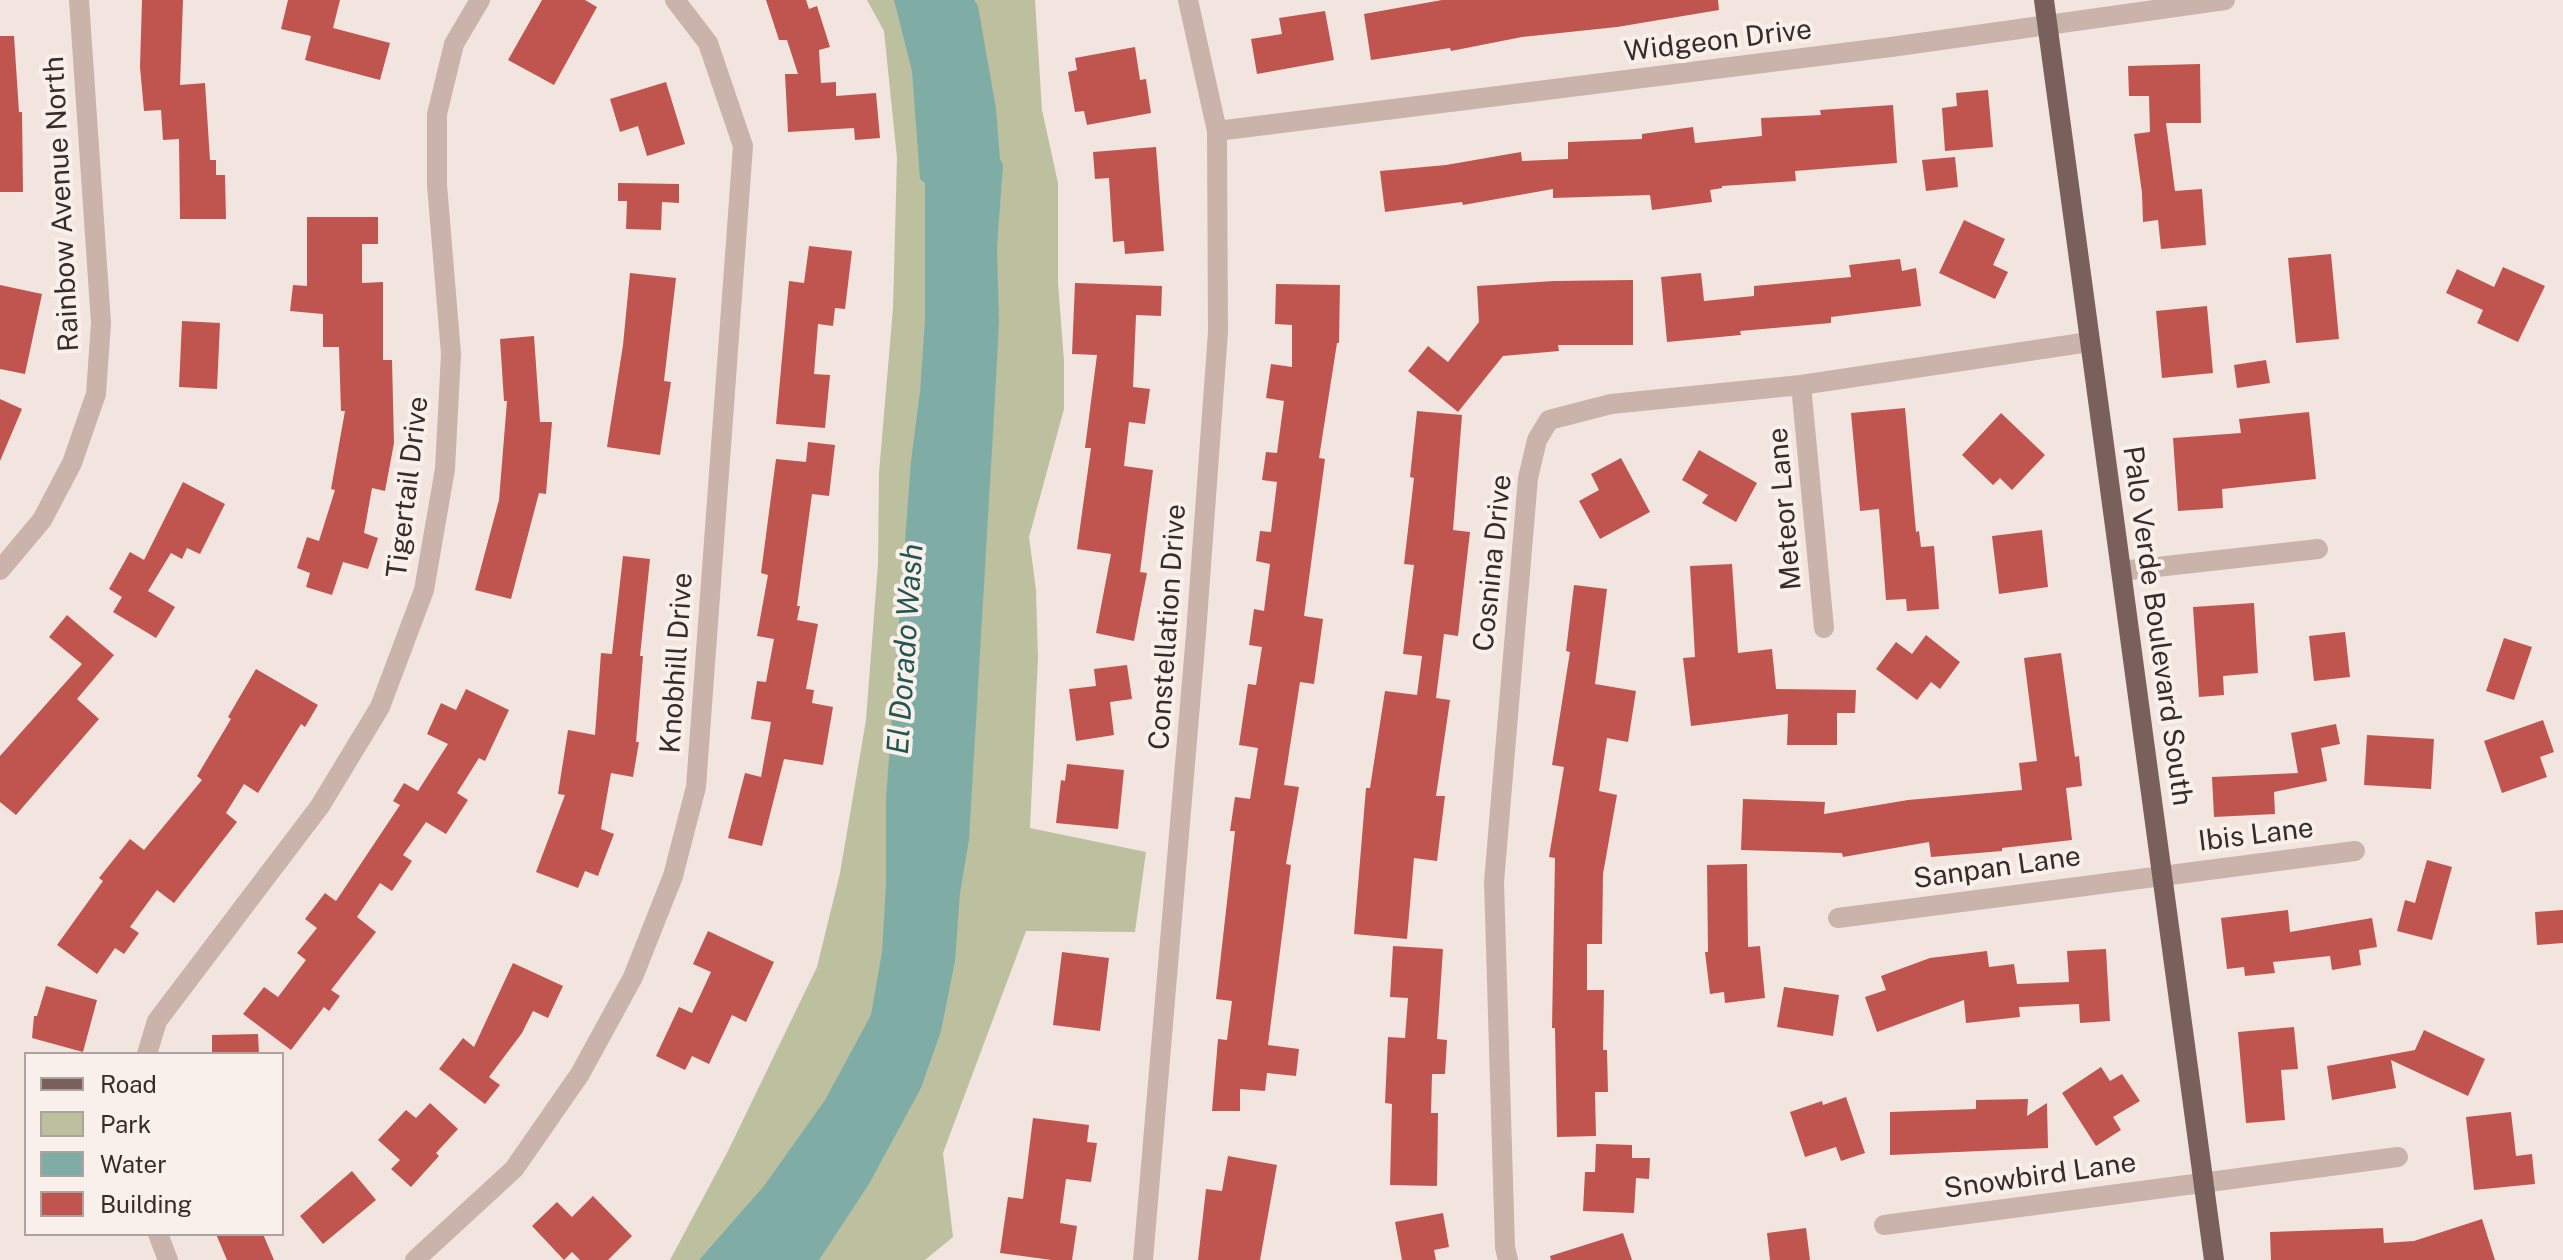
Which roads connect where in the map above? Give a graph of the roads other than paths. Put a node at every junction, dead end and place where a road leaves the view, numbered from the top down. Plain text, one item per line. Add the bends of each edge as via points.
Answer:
1 (79, 0) edge
2 (480, 0) edge
3 (675, 0) edge
4 (1188, 0) edge
5 (2044, 0) edge
6 (2225, 0) edge
7 (2048, 25) junction
8 (1217, 131) junction
9 (2089, 342) junction
10 (1801, 385) junction
11 (2318, 549) dead end
12 (0, 570) edge
13 (2121, 571) junction
14 (1824, 628) dead end
15 (2355, 851) dead end
16 (2163, 874) junction
17 (1838, 918) dead end
18 (148, 1052) edge
19 (2398, 1157) dead end
20 (2203, 1182) junction
21 (1884, 1225) dead end
22 (159, 1236) edge
23 (168, 1260) edge
24 (415, 1260) edge
25 (1143, 1260) edge
26 (1508, 1260) edge
27 (2214, 1260) edge

1 - 12 street, Rainbow Avenue North via 101,323 96,394 72,463 42,520
2 - 18 street, Tigertail Drive via 454,44 437,114 437,185 451,354 445,469 424,590 380,707 320,806 157,1021
3 - 24 street, Knobhill Drive via 708,43 743,146 696,787 673,876 633,977 580,1074 514,1169
4 - 8 street, Constellation Drive
5 - 7 main road, Palo Verde Boulevard South
6 - 7 street, Widgeon Drive
7 - 8 street, Widgeon Drive
7 - 9 main road, Palo Verde Boulevard South
8 - 25 street, Constellation Drive via 1217,348
9 - 10 street, Cosnina Drive
9 - 13 main road, Palo Verde Boulevard South
10 - 14 street, Meteor Lane
10 - 26 street, Cosnina Drive via 1611,404 1549,420 1537,440 1524,515 1494,882
11 - 13 street
13 - 16 main road, Palo Verde Boulevard South
15 - 16 street, Ibis Lane
16 - 17 street, Sanpan Lane
16 - 20 main road, Palo Verde Boulevard South
19 - 20 street, Snowbird Lane
20 - 21 street, Snowbird Lane
20 - 27 main road, Palo Verde Boulevard South
22 - 23 street

